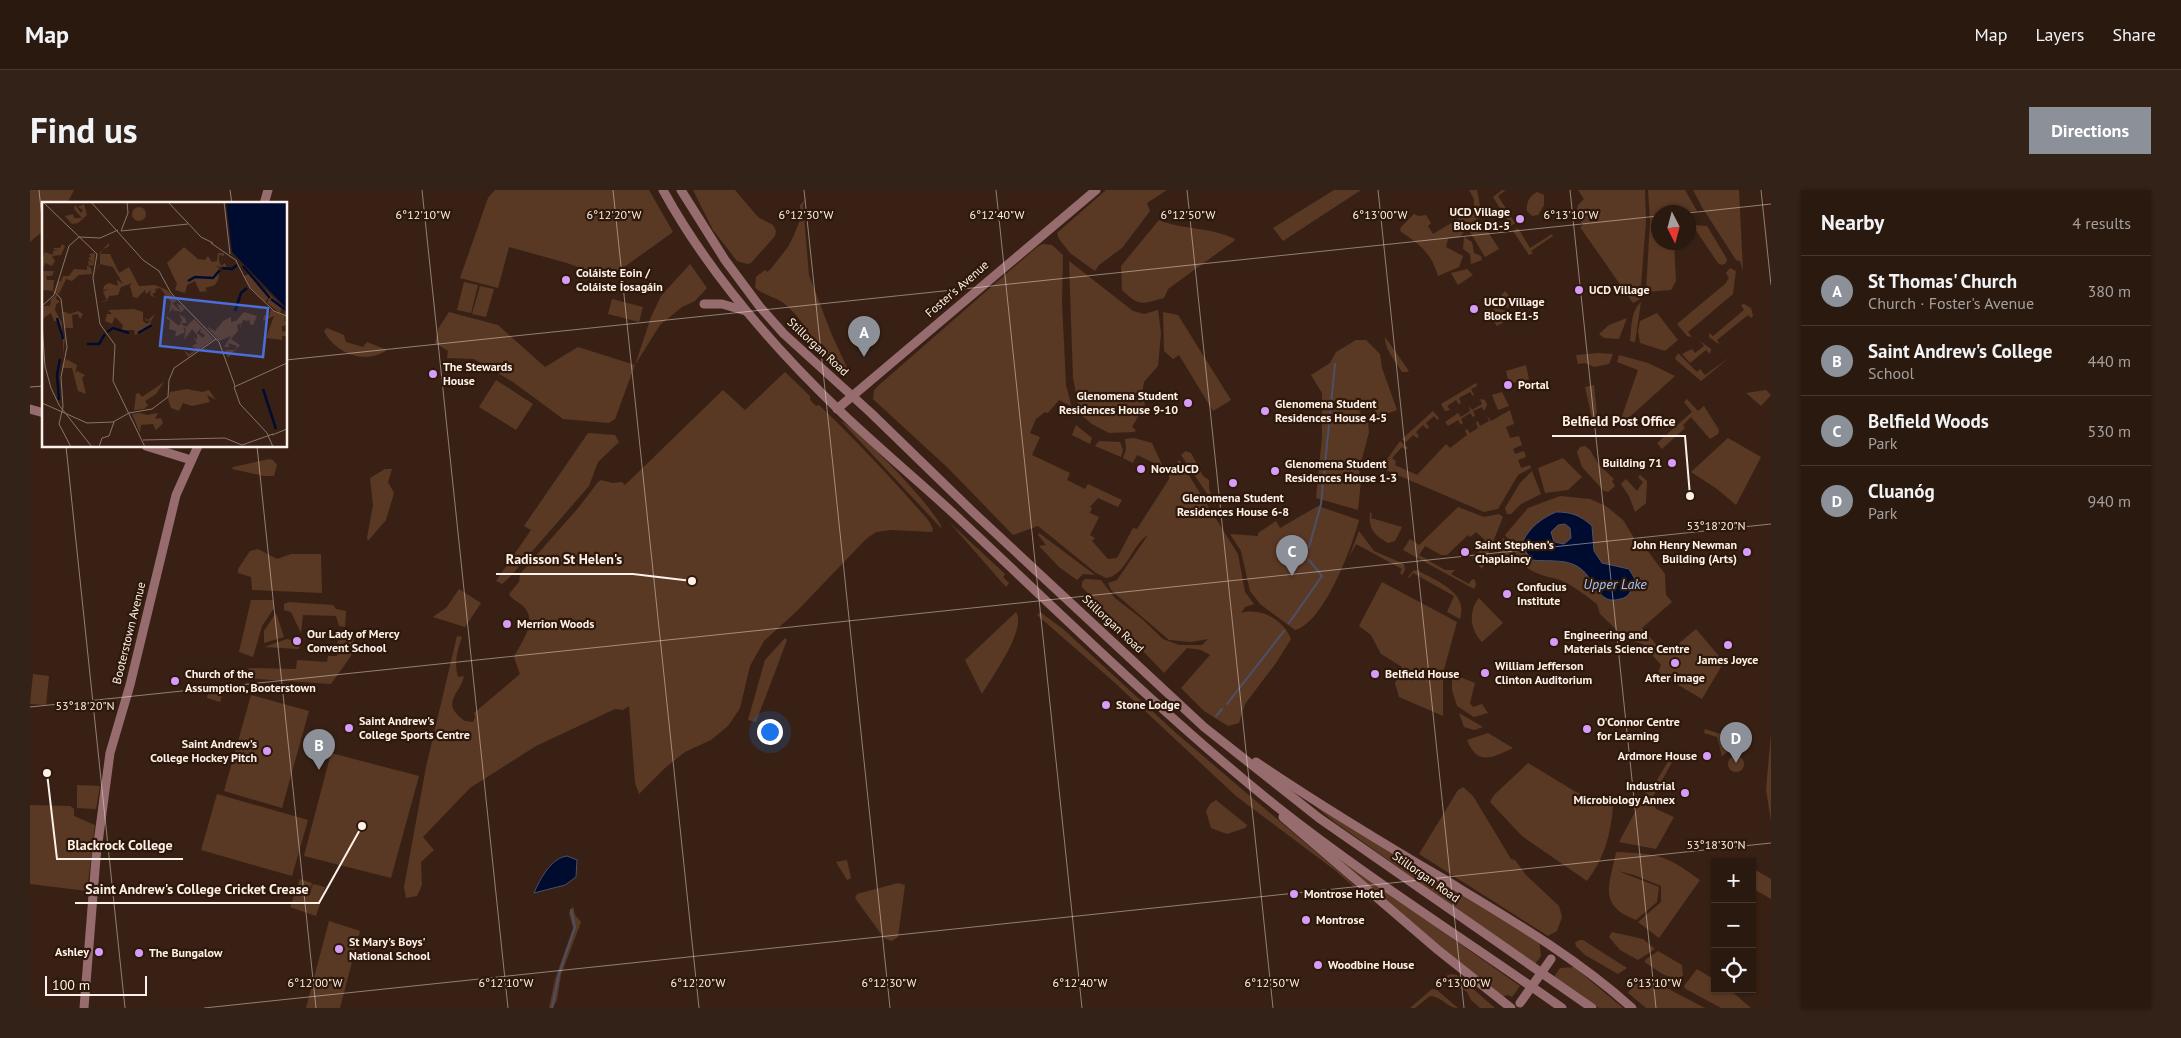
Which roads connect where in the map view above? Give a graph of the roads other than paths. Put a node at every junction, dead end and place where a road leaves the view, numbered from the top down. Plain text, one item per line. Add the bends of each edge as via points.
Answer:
1 (662, 190) edge
2 (681, 190) edge
3 (1096, 190) edge
4 (704, 304) dead end
5 (746, 311) junction
6 (851, 396) junction
7 (837, 409) junction
8 (152, 448) edge
9 (197, 448) edge
10 (191, 460) junction
11 (1204, 726) junction
12 (1213, 754) junction
13 (1558, 949) junction
14 (1518, 1005) edge
15 (84, 1008) edge
16 (1510, 1008) edge
17 (1562, 1008) edge
18 (1592, 1008) edge
19 (1632, 1008) edge

1 - 5 main road via 686,231
2 - 6 main road, Stillorgan Road via 725,260 760,307 784,334
3 - 6 main road, Foster's Avenue
4 - 5 main road via 722,304
5 - 7 main road
6 - 7 main road, Foster's Avenue
6 - 11 main road, Stillorgan Road
7 - 12 main road
8 - 10 main road
9 - 10 main road, Booterstown Avenue
10 - 15 main road, Booterstown Avenue via 176,494 130,685 110,753 96,858
11 - 13 main road via 1325,808
11 - 18 main road, Stillorgan Road via 1319,818
12 - 16 main road via 1381,903
12 - 17 main road via 1319,838
13 - 14 main road, bridge
13 - 19 main road

